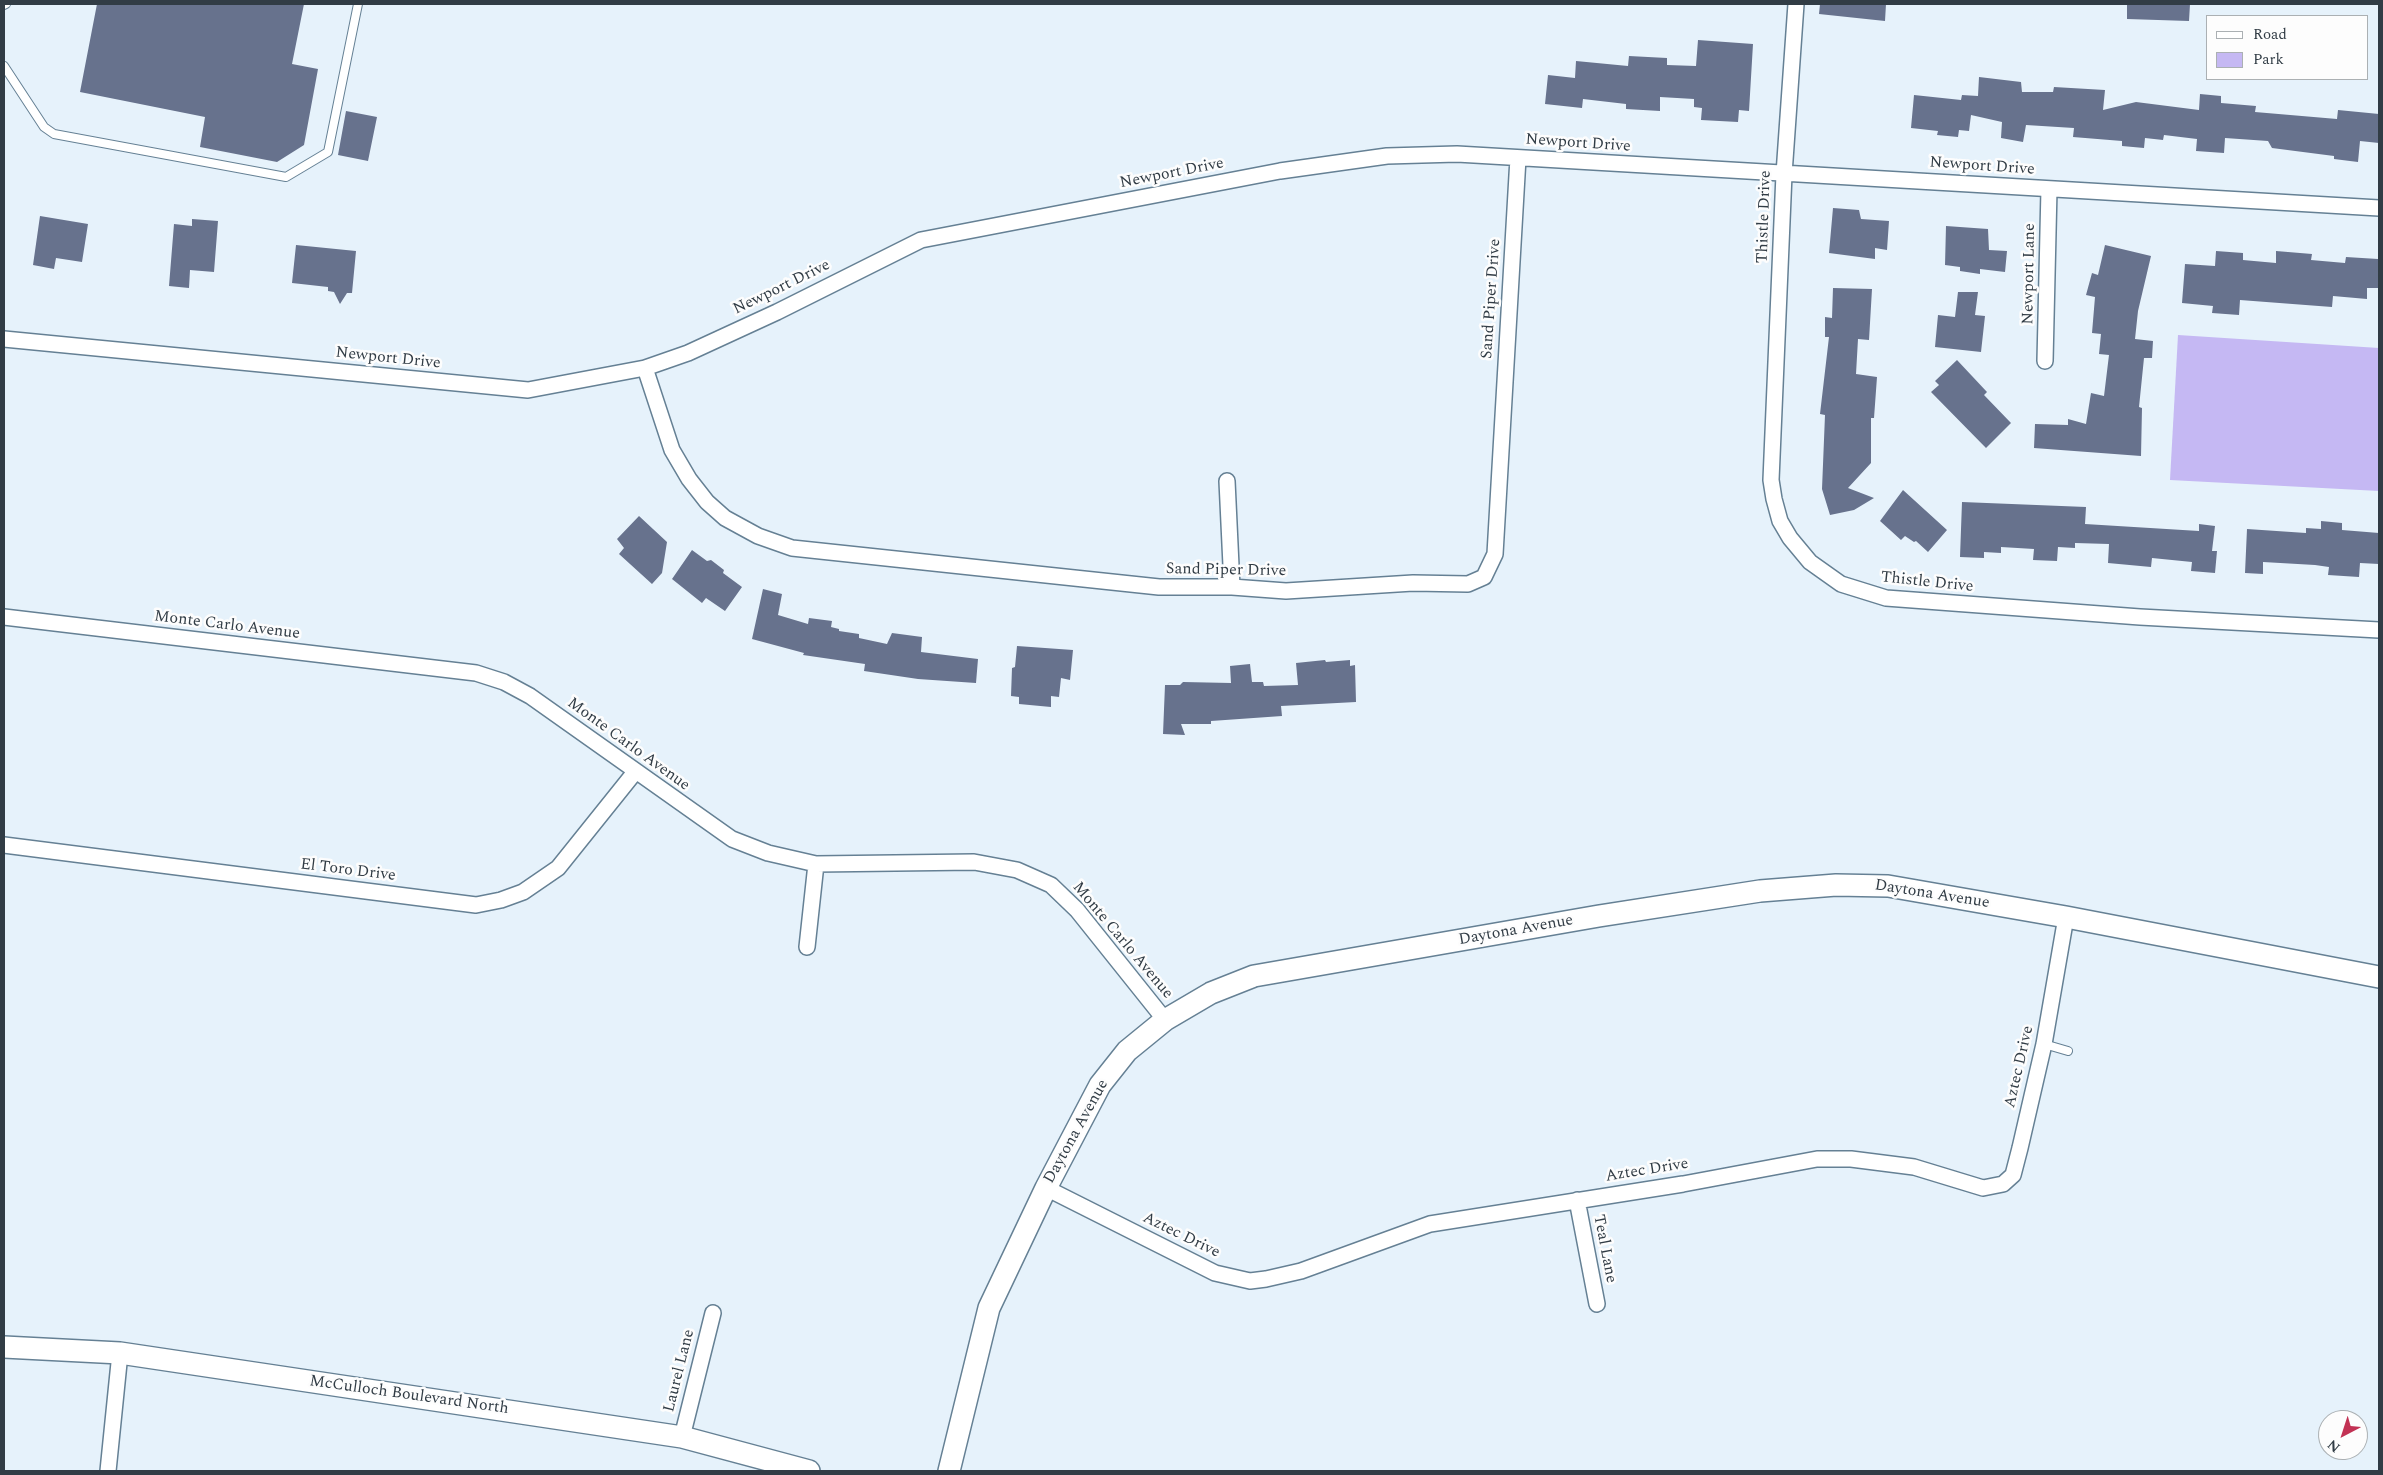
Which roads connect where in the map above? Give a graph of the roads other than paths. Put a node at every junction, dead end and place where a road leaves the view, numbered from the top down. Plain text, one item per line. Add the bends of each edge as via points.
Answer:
1 (358, 4) edge
2 (1796, 4) edge
3 (4, 66) edge
4 (1518, 158) junction
5 (1784, 174) junction
6 (2049, 188) junction
7 (2379, 208) edge
8 (4, 339) edge
9 (2045, 361) dead end
10 (645, 368) junction
11 (1227, 481) dead end
12 (1232, 587) junction
13 (4, 617) edge
14 (2379, 630) edge
15 (635, 772) junction
16 (4, 846) edge
17 (816, 864) junction
18 (2066, 917) junction
19 (807, 947) dead end
20 (2379, 977) edge
21 (1165, 1020) junction
22 (2044, 1044) junction
23 (2068, 1051) dead end
24 (1046, 1188) junction
25 (1577, 1200) junction
26 (1597, 1304) dead end
27 (713, 1313) dead end
28 (4, 1347) edge
29 (120, 1354) junction
30 (682, 1437) junction
31 (108, 1471) edge
32 (809, 1471) edge
33 (949, 1471) edge

1 - 3 lane via 328,152 286,177 54,134 44,127
2 - 5 street, Thistle Drive
4 - 5 street, Newport Drive
4 - 10 street, Newport Drive via 1457,154 1387,156 1280,171 921,240 688,353
4 - 12 street, Sand Piper Drive via 1495,554 1484,577 1468,584 1413,583 1286,591
5 - 6 street, Newport Drive
5 - 14 street, Thistle Drive via 1771,480 1780,521 1810,562 1841,584 1886,598 2140,617
6 - 7 street, Newport Drive
6 - 9 street, Newport Lane
8 - 10 street, Newport Drive via 528,390
10 - 12 street, Sand Piper Drive via 672,450 689,480 725,518 758,536 792,548 1074,580 1159,587
11 - 12 street
13 - 15 street, Monte Carlo Avenue via 476,673 504,682 530,696
15 - 16 street, El Toro Drive via 558,868 523,892 476,905
15 - 17 street, Monte Carlo Avenue via 732,839
17 - 19 street
17 - 21 street, Monte Carlo Avenue via 974,862 1017,870 1051,885 1077,910
18 - 20 street, Daytona Avenue
18 - 21 street, Daytona Avenue via 1888,886 1836,884 1760,891 1254,976 1211,993
18 - 22 street, Aztec Drive
21 - 24 street, Daytona Avenue via 1127,1051 1100,1085
22 - 23 lane
22 - 25 street, Aztec Drive via 2013,1175 2003,1184 1983,1188 1914,1167 1851,1159 1817,1159
24 - 25 street, Aztec Drive via 1215,1273 1250,1281 1301,1270 1430,1224
24 - 33 street, Daytona Avenue via 989,1308
25 - 26 street, Teal Lane
27 - 30 street, Laurel Lane
28 - 29 street, McCulloch Boulevard North
29 - 30 street, McCulloch Boulevard North
29 - 31 street
30 - 32 street, McCulloch Boulevard North

